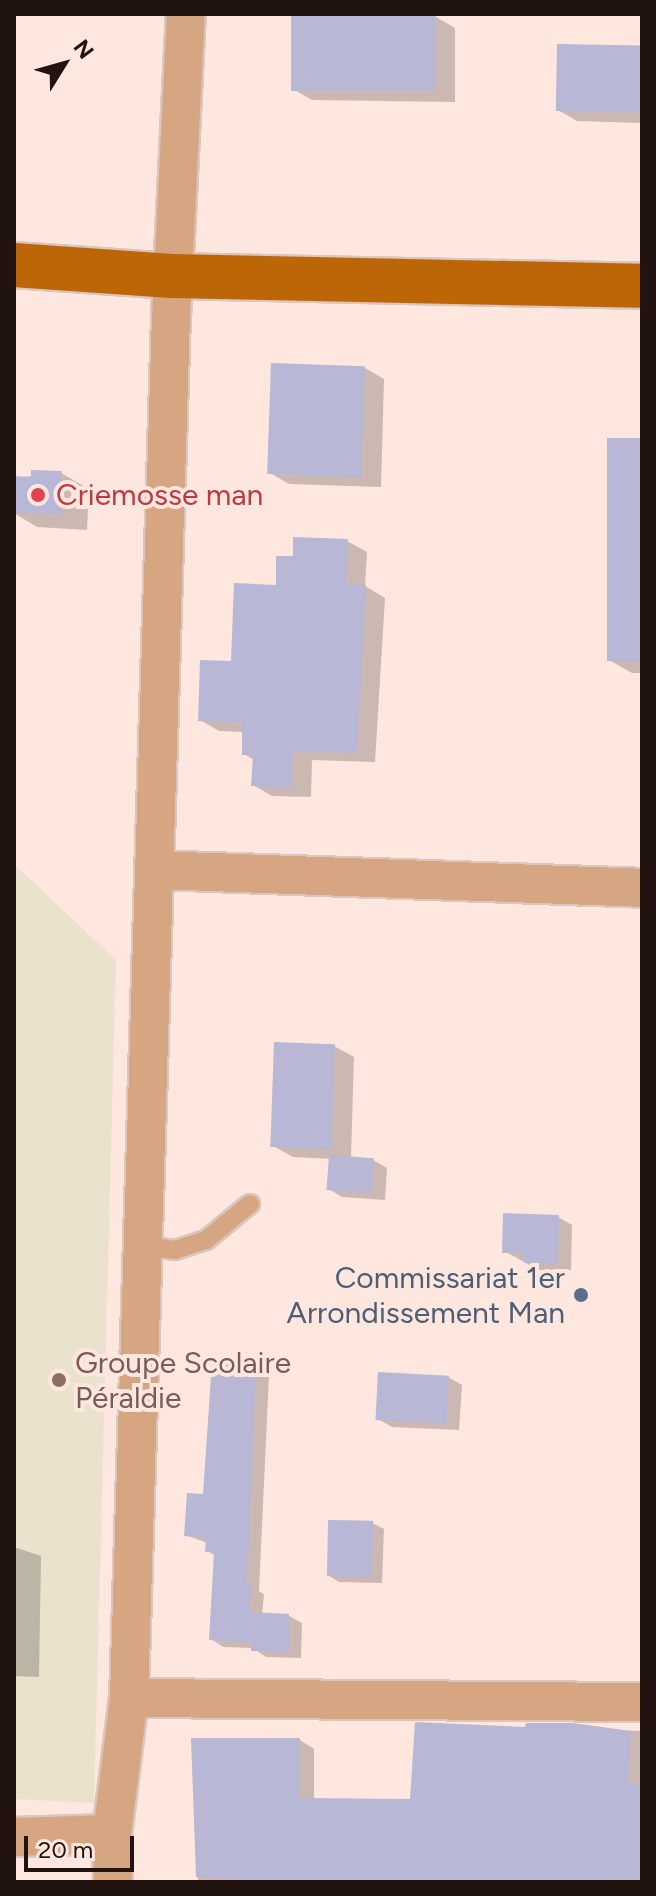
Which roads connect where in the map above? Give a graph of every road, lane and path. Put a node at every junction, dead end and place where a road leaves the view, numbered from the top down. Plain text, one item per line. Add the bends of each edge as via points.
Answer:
1 (186, 14) edge
2 (14, 265) edge
3 (172, 276) junction
4 (642, 286) edge
5 (156, 870) junction
6 (642, 888) edge
7 (250, 1204) dead end
8 (146, 1246) junction
9 (129, 1698) junction
10 (642, 1702) edge
11 (112, 1834) junction
12 (14, 1837) edge
13 (113, 1882) edge

1 - 3 street
2 - 3 main road
3 - 4 main road
3 - 5 street
5 - 6 street
5 - 8 street
7 - 8 lane via 206,1240 175,1250
8 - 9 street
9 - 10 street
9 - 11 street
11 - 12 street
11 - 13 street

